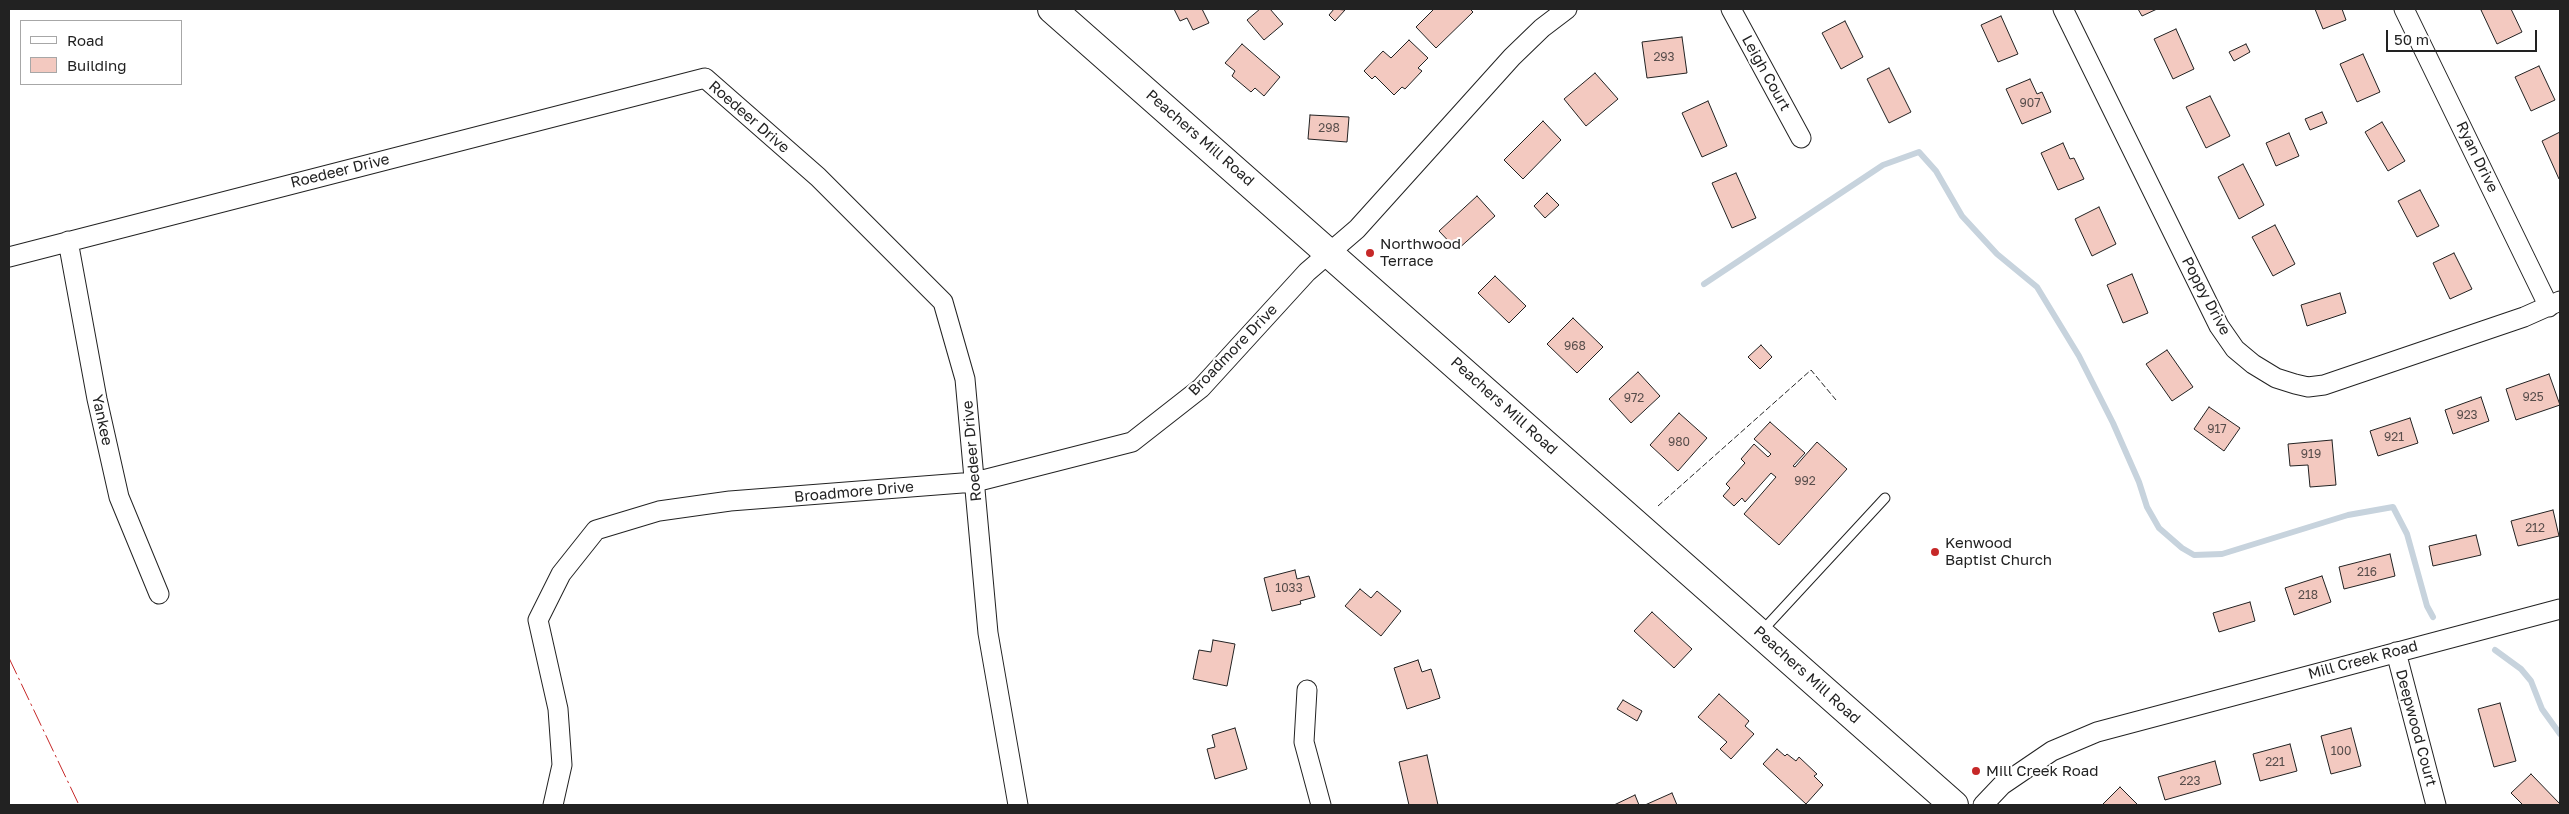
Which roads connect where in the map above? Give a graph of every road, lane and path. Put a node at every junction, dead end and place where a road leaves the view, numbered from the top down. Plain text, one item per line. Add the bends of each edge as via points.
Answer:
1 (1052, 9) edge
2 (1567, 9) edge
3 (1731, 9) edge
4 (2063, 9) edge
5 (2404, 9) edge
6 (1801, 138) dead end
7 (68, 241) junction
8 (1332, 253) junction
9 (9, 257) edge
10 (2555, 304) edge
11 (975, 482) junction
12 (1884, 498) dead end
13 (159, 594) dead end
14 (2560, 609) edge
15 (1760, 633) junction
16 (2396, 652) junction
17 (1307, 690) dead end
18 (553, 805) edge
19 (1018, 805) edge
20 (1321, 805) edge
21 (1954, 805) edge
22 (1982, 805) edge
23 (2436, 805) edge

1 - 8 main road, Peachers Mill Road
2 - 8 street via 1512,57
3 - 6 street, Leigh Court
4 - 10 street, Poppy Drive via 2219,326 2235,349 2276,378 2308,386 2324,385
5 - 10 street, Ryan Drive
7 - 9 street, Roedeer Drive
7 - 11 street, Roedeer Drive via 705,78 818,177 943,302 965,379
7 - 13 street, Yankee via 96,399 119,497
8 - 11 street, Broadmore Drive via 1307,272 1201,388 1132,442
8 - 15 main road, Peachers Mill Road
11 - 18 street, Broadmore Drive via 730,501 659,511 596,530 561,574 538,620 558,709 562,764
11 - 19 street, Roedeer Drive via 988,633
12 - 15 lane
14 - 16 street, Mill Creek Road
15 - 21 main road, Peachers Mill Road
16 - 22 street, Mill Creek Road via 2097,732 2052,751 2002,785
16 - 23 street, Deepwood Court
17 - 20 street via 1304,742

